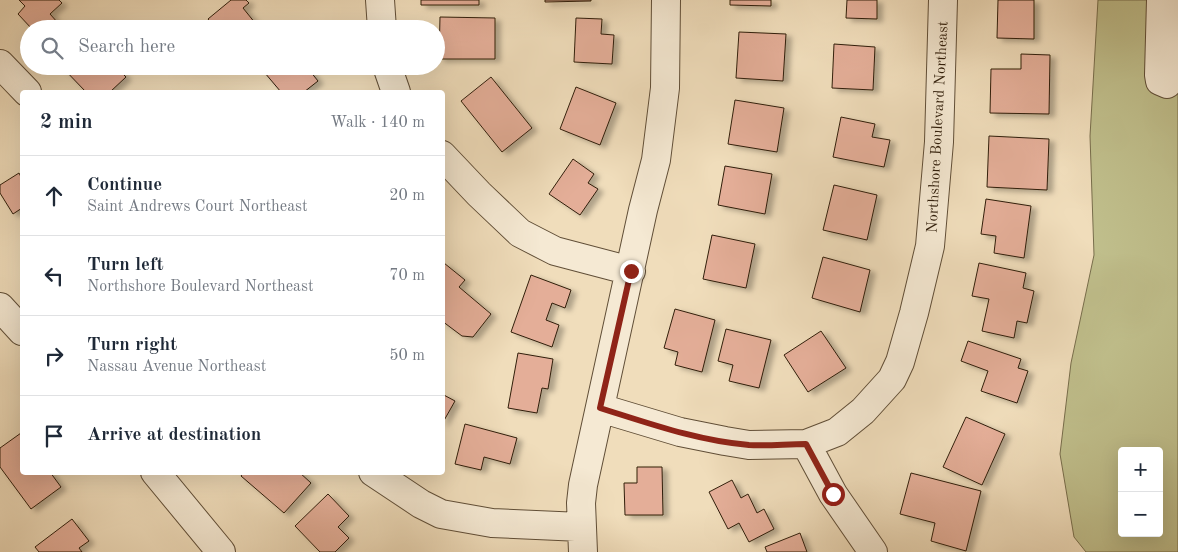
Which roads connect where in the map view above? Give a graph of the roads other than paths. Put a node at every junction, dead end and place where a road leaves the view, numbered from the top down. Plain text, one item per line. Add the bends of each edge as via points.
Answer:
1 (377, 0) edge
2 (666, 0) edge
3 (943, 0) edge
4 (1161, 0) edge
5 (1177, 0) edge
6 (380, 20) edge
7 (0, 64) edge
8 (390, 75) edge
9 (25, 90) edge
10 (395, 90) edge
11 (445, 158) edge
12 (631, 271) junction
13 (0, 307) edge
14 (20, 329) edge
15 (600, 408) junction
16 (806, 444) junction
17 (157, 475) edge
18 (378, 475) edge
19 (582, 540) edge
20 (221, 552) edge
21 (873, 552) edge

1 - 6 street
2 - 12 street via 665,88 657,152
3 - 16 street, Northshore Boulevard Northeast via 939,142 930,246 900,362 892,379 863,411 837,432
4 - 5 street via 1159,74 1160,81 1167,84 1175,62
7 - 9 street
8 - 10 street
11 - 12 street via 520,233 555,251
12 - 15 street
13 - 14 street
15 - 16 street, Northshore Boulevard Northeast via 724,442
15 - 19 street via 583,485
16 - 21 street via 833,494
17 - 20 street
18 - 19 street via 441,514

